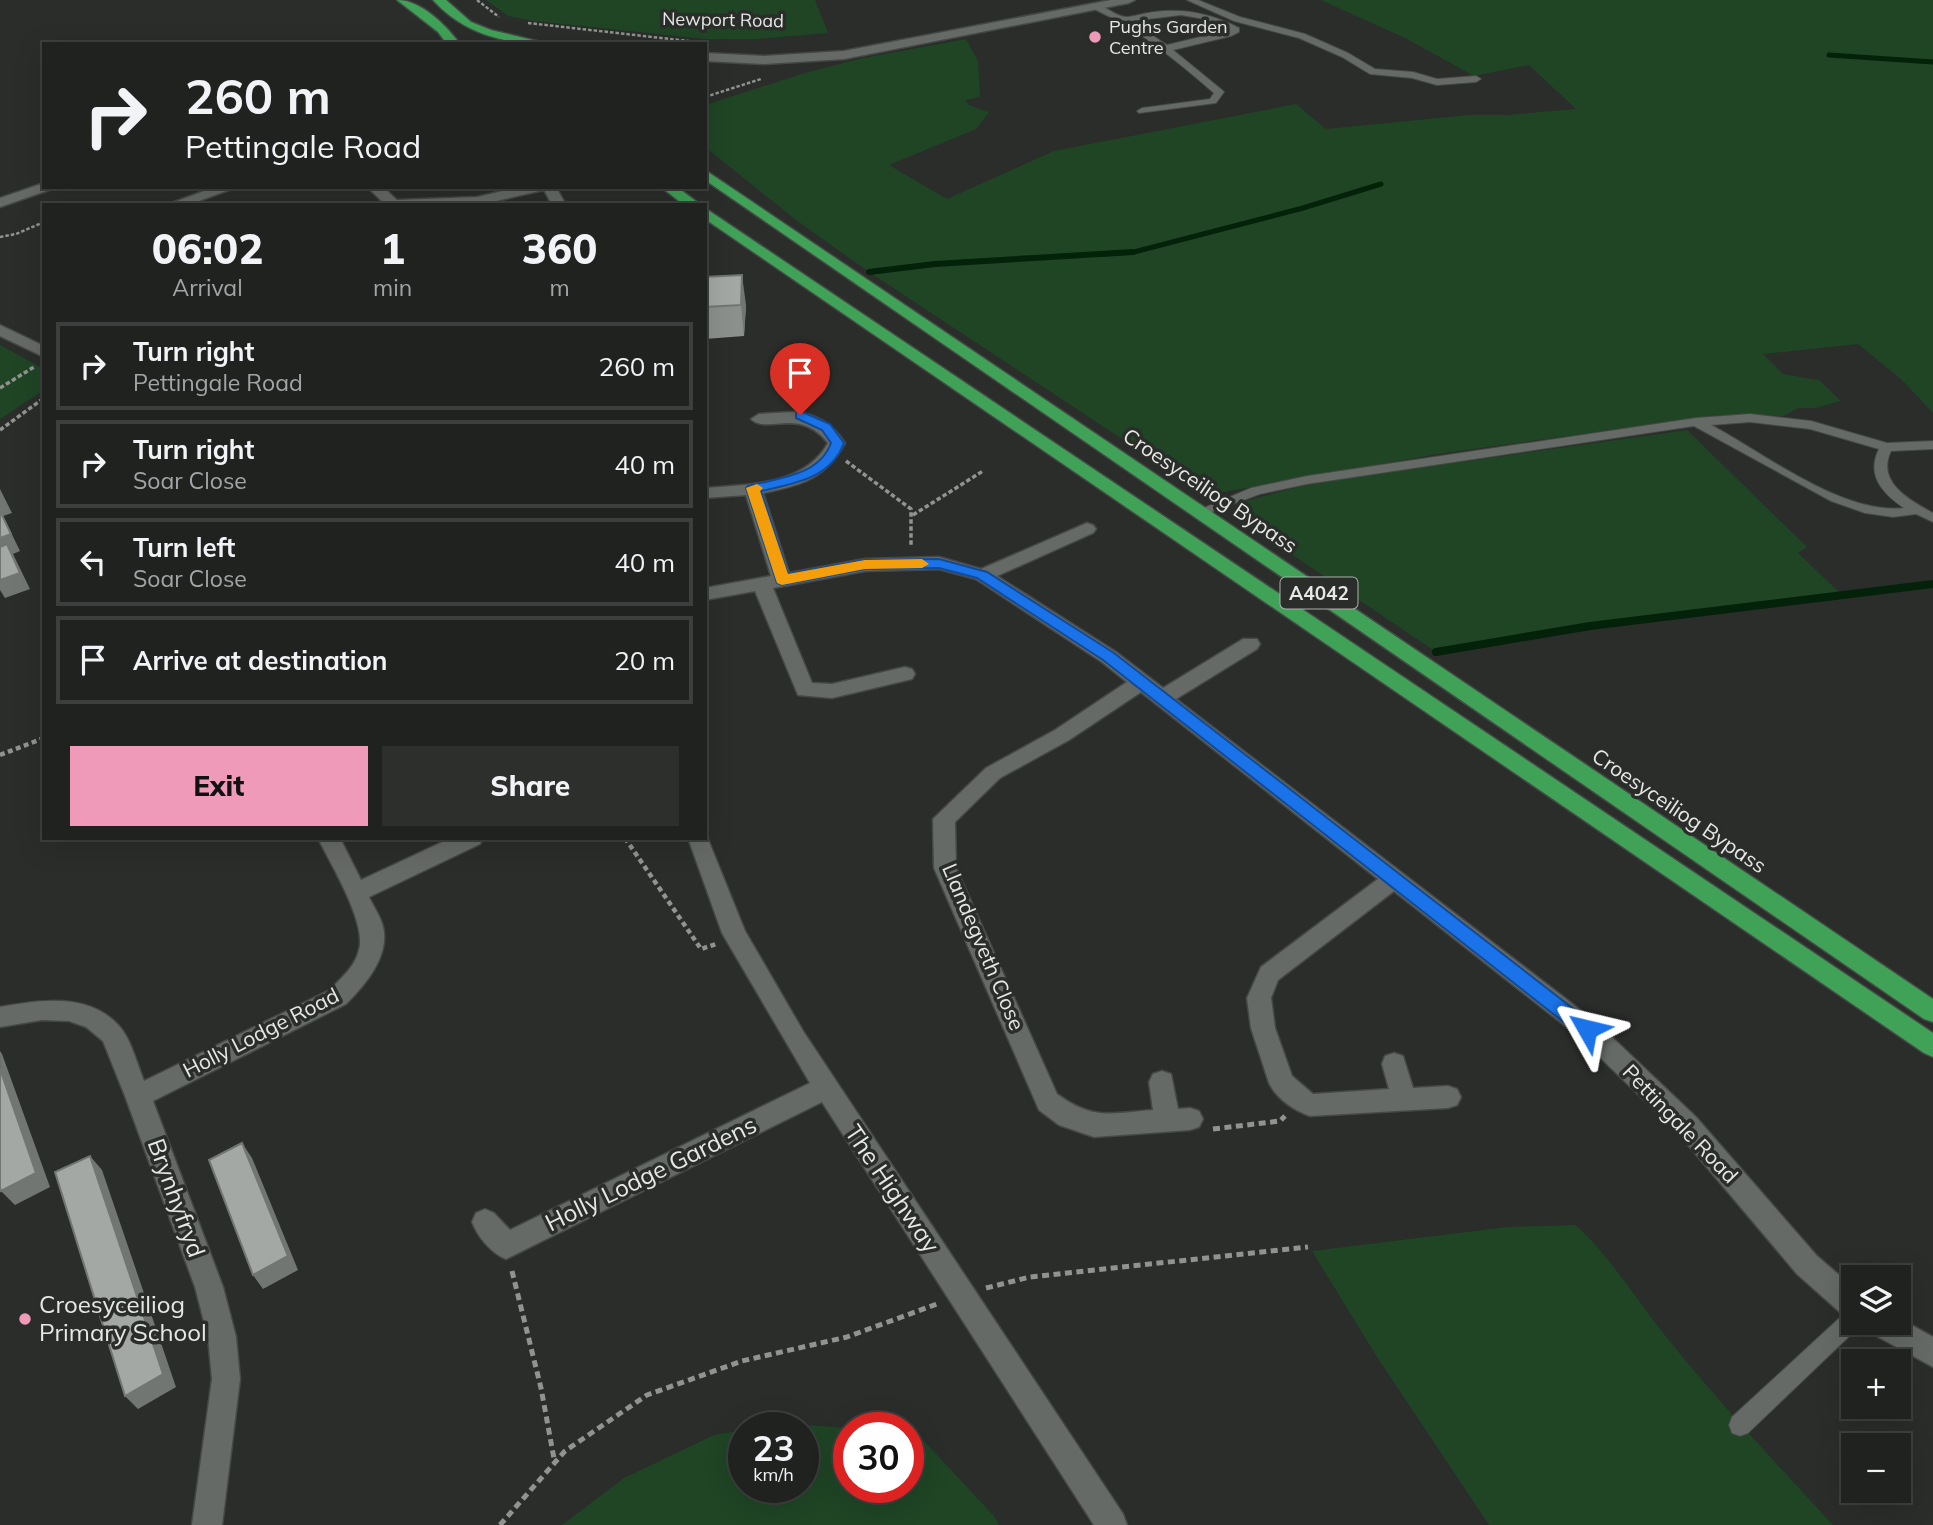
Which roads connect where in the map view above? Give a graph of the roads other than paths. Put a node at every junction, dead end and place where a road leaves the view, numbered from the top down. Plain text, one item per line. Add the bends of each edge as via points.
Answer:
1 (404, 0) edge
2 (439, 0) edge
3 (1129, 0) edge
4 (1191, 0) edge
5 (1100, 4) edge
6 (1123, 20) junction
7 (452, 42) edge
8 (533, 42) edge
9 (1164, 49) junction
10 (710, 59) edge
11 (1476, 79) dead end
12 (1142, 111) dead end
13 (707, 175) edge
14 (42, 188) edge
15 (224, 189) edge
16 (376, 189) edge
17 (530, 189) edge
18 (671, 189) edge
19 (179, 203) edge
20 (393, 203) edge
21 (422, 203) edge
22 (691, 203) edge
23 (0, 204) edge
24 (707, 213) edge
25 (1, 331) edge
26 (42, 351) edge
27 (760, 419) dead end
28 (1696, 422) junction
29 (1933, 445) edge
30 (1886, 447) junction
31 (753, 488) junction
32 (707, 493) edge
33 (1918, 510) junction
34 (1200, 512) junction
35 (1933, 518) edge
36 (1087, 529) dead end
37 (982, 575) junction
38 (772, 582) junction
39 (707, 594) edge
40 (1250, 644) dead end
41 (905, 674) dead end
42 (1142, 682) junction
43 (1163, 698) junction
44 (331, 840) edge
45 (468, 840) edge
46 (700, 840) edge
47 (1394, 880) junction
48 (355, 893) junction
49 (1933, 1012) edge
50 (0, 1017) edge
51 (1933, 1046) edge
52 (1394, 1065) dead end
53 (1162, 1082) dead end
54 (825, 1088) junction
55 (138, 1096) junction
56 (1448, 1097) dead end
57 (1404, 1099) junction
58 (485, 1222) dead end
59 (1841, 1295) edge
60 (1841, 1330) edge
61 (1902, 1335) edge
62 (1933, 1353) edge
63 (1740, 1425) dead end
64 (207, 1525) edge
65 (1112, 1525) edge

1 - 7 highway
2 - 8 highway via 467,24
3 - 5 street
4 - 11 lane via 1237,19 1302,36 1373,72 1437,82
5 - 6 lane
5 - 10 street via 844,55
6 - 9 lane
6 - 9 lane via 1185,11 1214,18 1236,30
9 - 12 lane via 1219,92 1213,101
13 - 34 highway, Croesyceiliog Bypass / A4042
14 - 23 street
15 - 19 street
16 - 20 street
17 - 21 street via 477,201
18 - 22 highway
24 - 51 highway, A4042
25 - 26 street
27 - 31 street via 800,415 826,427 837,443 832,457 814,471
28 - 30 lane via 1750,418 1811,425
28 - 33 lane via 1794,478 1851,503 1890,512
28 - 34 lane via 1307,480 1256,491
29 - 30 lane
30 - 33 lane via 1877,471 1883,482
31 - 32 street
31 - 38 street
33 - 35 lane
34 - 49 highway, Croesyceiliog Bypass / A4042
36 - 37 street
37 - 38 street, Pettingale Road via 939,563 865,565
37 - 42 street, Pettingale Road
38 - 39 street, Pettingale Road
38 - 41 street via 804,690 832,691
40 - 43 street
42 - 43 street, Pettingale Road
42 - 53 street, Llandegveth Close via 1062,735 993,773 944,819 945,868 1048,1102 1068,1117 1094,1126 1178,1119
43 - 47 street, Pettingale Road
44 - 48 street, Holly Lodge Road
45 - 48 street
46 - 54 street, The Highway via 737,938
47 - 57 street via 1269,974 1259,998 1263,1028 1282,1083 1301,1100 1310,1105
47 - 59 street, Pettingale Road via 1587,1029 1687,1125 1807,1265
48 - 55 street, Holly Lodge Road via 372,927 371,950 359,975 338,997
50 - 55 street, Brynhyfryd via 42,1010 69,1011 95,1020 112,1034
52 - 57 street
54 - 58 street, Holly Lodge Gardens via 506,1246
54 - 65 street, The Highway
55 - 64 street, Brynhyfryd via 209,1287 222,1337 226,1379
56 - 57 street
60 - 63 lane
61 - 62 street

